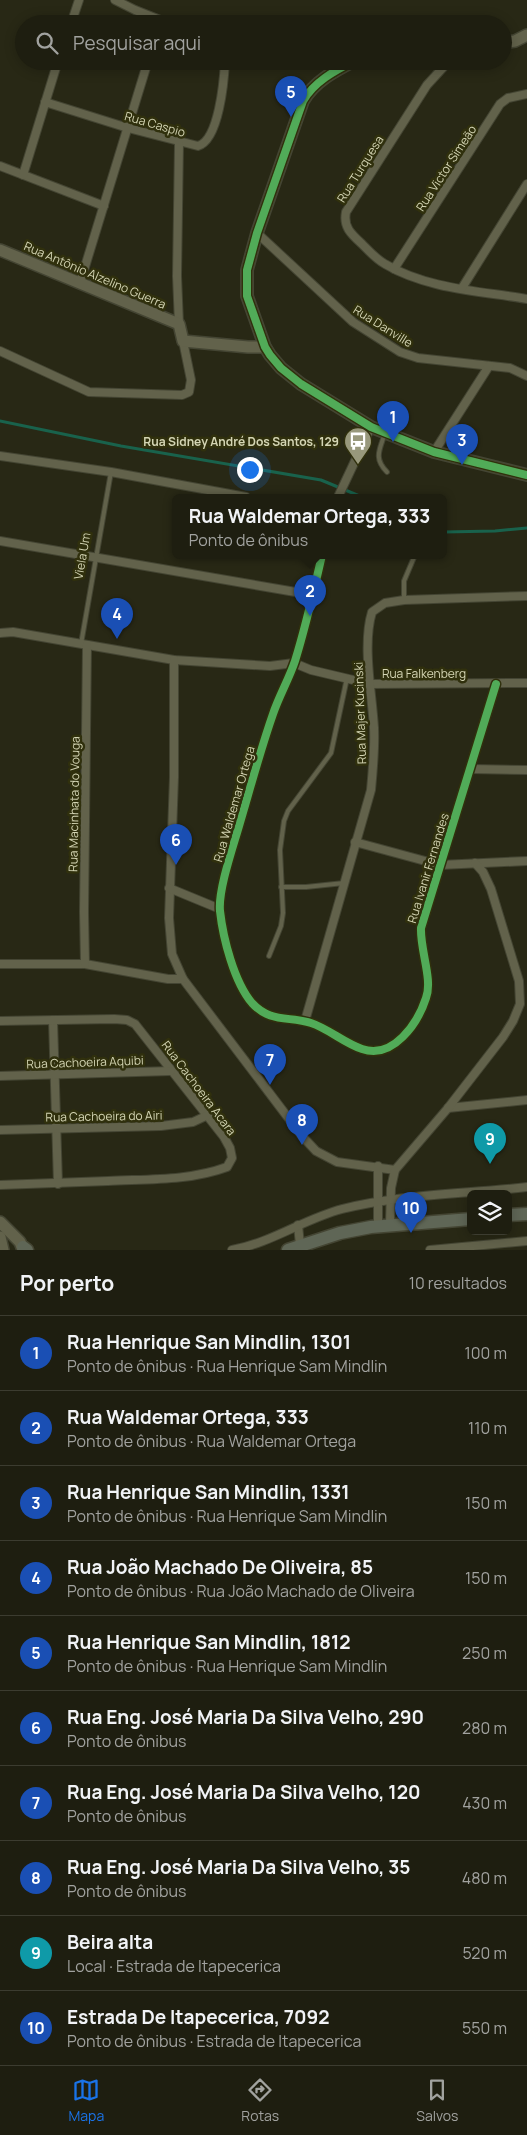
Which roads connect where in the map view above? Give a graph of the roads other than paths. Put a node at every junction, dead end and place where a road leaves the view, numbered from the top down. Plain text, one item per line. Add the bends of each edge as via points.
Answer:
1 (79, 0) edge
2 (115, 0) edge
3 (74, 15) edge
4 (145, 15) edge
5 (527, 35) edge
6 (512, 42) edge
7 (55, 70) edge
8 (145, 70) edge
9 (224, 70) edge
10 (339, 70) edge
11 (441, 70) edge
12 (527, 94) edge
13 (45, 102) junction
14 (128, 128) junction
15 (179, 143) junction
16 (0, 166) edge
17 (24, 175) junction
18 (527, 184) edge
19 (104, 206) junction
20 (256, 233) junction
21 (0, 250) edge
22 (394, 268) junction
23 (80, 283) junction
24 (462, 288) junction
25 (527, 299) edge
26 (179, 324) junction
27 (183, 341) junction
28 (265, 347) junction
29 (0, 351) edge
30 (489, 366) junction
31 (527, 376) edge
32 (371, 427) junction
33 (385, 433) junction
34 (434, 452) junction
35 (0, 456) edge
36 (111, 472) junction
37 (387, 472) dead end
38 (527, 475) edge
39 (230, 494) edge
40 (339, 494) edge
41 (0, 541) edge
42 (96, 558) junction
43 (321, 559) edge
44 (413, 559) edge
45 (313, 595) junction
46 (527, 596) edge
47 (404, 600) junction
48 (0, 633) edge
49 (84, 644) junction
50 (174, 660) junction
51 (294, 663) junction
52 (347, 678) junction
53 (370, 684) junction
54 (496, 684) junction
55 (527, 684) edge
56 (470, 769) junction
57 (527, 770) edge
58 (355, 842) junction
59 (527, 861) edge
60 (475, 863) junction
61 (440, 865) junction
62 (344, 883) junction
63 (281, 886) junction
64 (169, 888) junction
65 (220, 909) junction
66 (269, 956) dead end
67 (0, 964) edge
68 (86, 964) junction
69 (183, 979) junction
70 (54, 1020) junction
71 (0, 1021) edge
72 (305, 1021) junction
73 (171, 1071) junction
74 (55, 1075) junction
75 (0, 1076) edge
76 (527, 1100) edge
77 (448, 1108) junction
78 (208, 1115) junction
79 (56, 1129) junction
80 (0, 1130) edge
81 (378, 1166) junction
82 (394, 1170) junction
83 (0, 1184) edge
84 (58, 1184) junction
85 (527, 1187) edge
86 (392, 1199) junction
87 (377, 1202) junction
88 (527, 1214) edge
89 (512, 1215) edge
90 (467, 1219) edge
91 (0, 1222) edge
92 (298, 1225) junction
93 (384, 1225) junction
94 (0, 1237) edge
95 (527, 1241) edge
96 (294, 1248) edge
97 (488, 1248) edge
98 (24, 1249) edge
99 (3, 1250) edge
100 (232, 1250) edge
101 (430, 1250) edge

1 - 3 street
2 - 4 street
5 - 6 street
7 - 13 street
8 - 14 street
9 - 15 street, Rua Caspio via 217,117 207,141 198,146
10 - 20 street via 320,81 303,101
11 - 22 street, Rua Turquesa via 427,85 346,212 350,234 375,257
12 - 22 street, Rua Victor Simeão via 508,98 500,104
13 - 14 street, Rua Caspio
13 - 17 street
14 - 15 street, Rua Caspio
14 - 19 street
15 - 26 street
16 - 17 street
17 - 19 street
18 - 24 street
19 - 23 street
20 - 28 street via 246,282
20 - 30 street, Rua Danville via 353,322 400,352 418,358
21 - 23 street, Rua Antônio Alzelino Guerra
22 - 24 street, Rua Turquesa via 418,279
23 - 26 street, Rua Antônio Alzelino Guerra
24 - 25 street, Rua Turquesa
26 - 27 street
27 - 28 street
27 - 29 street via 191,380 189,392 182,395 89,392
28 - 32 street via 275,362 301,384
30 - 31 street, Rua Danville via 510,368
30 - 34 street
32 - 33 street
32 - 40 street
33 - 34 street
33 - 37 lane via 378,459
34 - 38 street
35 - 36 street
36 - 39 street
36 - 42 lane, Viela Um
41 - 42 street
42 - 45 street
42 - 49 lane, Viela Um
43 - 45 street, Rua Waldemar Ortega
44 - 47 lane via 404,582
45 - 51 street, Rua Waldemar Ortega
46 - 47 street, Rua Majer Kucinski
47 - 53 street, Rua Majer Kucinski via 385,603 372,612 369,627
48 - 49 street via 13,632
49 - 50 street
49 - 68 street, Rua Macinhata do Vouga
50 - 51 street via 270,666
50 - 64 street via 174,777
51 - 52 street, Rua Falkenberg
51 - 65 street, Rua Waldemar Ortega via 256,768 226,872
52 - 53 street, Rua Falkenberg
52 - 63 lane via 331,753 284,821 280,850
53 - 54 street, Rua Falkenberg
53 - 58 street, Rua Majer Kucinski via 374,763 366,811
54 - 55 street, Rua Falkenberg
54 - 56 street, Rua Ivanir Fernandes
56 - 57 street
56 - 61 street, Rua Ivanir Fernandes
58 - 61 street
58 - 62 street, Rua Majer Kucinski
59 - 60 street
60 - 61 street
60 - 77 street via 483,872 493,896 519,982 520,1004 503,1037
61 - 72 street, Rua Ivanir Fernandes via 421,928 428,990 417,1020 406,1036 383,1049 368,1051
62 - 63 lane
62 - 72 street, Rua Majer Kucinski
63 - 66 lane via 281,926
64 - 65 street
64 - 69 street via 169,938
65 - 72 street, Rua Waldemar Ortega via 236,974 253,1004 275,1018
67 - 68 street
68 - 69 street
69 - 81 street via 286,1117 316,1151 337,1162
70 - 71 street, Rua Cachoeira Acara
70 - 73 street, Rua Cachoeira Acara via 127,1020 141,1030
70 - 74 street
73 - 74 street, Rua Cachoeira Aquibi
73 - 78 street, Rua Cachoeira Acara
74 - 75 street, Rua Cachoeira Aquibi
74 - 79 street
76 - 77 street
77 - 82 street
78 - 79 street, Rua Cachoeira do Airi via 193,1122 168,1126
78 - 84 street, Rua Cachoeira Acara via 230,1148 232,1158 227,1167 168,1179
79 - 80 street, Rua Cachoeira do Airi
79 - 84 street
81 - 82 street
81 - 87 street
82 - 86 street
83 - 84 street, Rua Cachoeira Acara
85 - 86 street
86 - 87 street
86 - 93 street
87 - 92 street via 325,1214
87 - 93 street
88 - 89 main road
90 - 93 main road
91 - 98 street
92 - 96 street
92 - 100 street via 245,1248
93 - 96 main road
94 - 99 street
95 - 97 street
97 - 101 street

